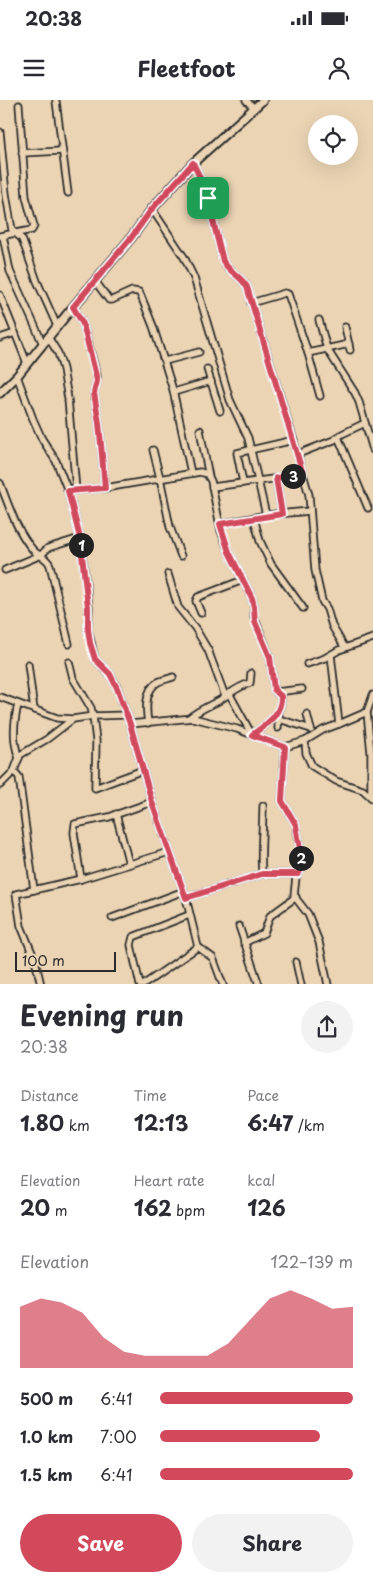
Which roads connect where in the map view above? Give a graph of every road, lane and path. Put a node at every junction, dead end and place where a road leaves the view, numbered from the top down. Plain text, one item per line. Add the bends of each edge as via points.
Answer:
1 (246, 100) edge
2 (263, 100) edge
3 (56, 101) dead end
4 (19, 105) dead end
5 (254, 108) junction
6 (0, 132) edge
7 (62, 151) junction
8 (22, 153) junction
9 (193, 163) junction
10 (68, 192) dead end
11 (152, 209) junction
12 (16, 234) junction
13 (2, 236) edge
14 (94, 281) junction
15 (0, 295) edge
16 (251, 303) junction
17 (73, 307) junction
18 (319, 320) dead end
19 (57, 326) junction
20 (345, 326) dead end
21 (15, 333) junction
22 (48, 337) junction
23 (0, 338) edge
24 (43, 344) junction
25 (327, 349) junction
26 (199, 352) dead end
27 (308, 353) junction
28 (165, 361) junction
29 (27, 364) junction
30 (206, 369) dead end
31 (17, 376) junction
32 (210, 382) junction
33 (174, 392) junction
34 (0, 394) edge
35 (320, 396) dead end
36 (220, 411) dead end
37 (365, 424) junction
38 (200, 430) dead end
39 (338, 437) junction
40 (294, 440) junction
41 (251, 449) junction
42 (152, 450) dead end
43 (373, 450) edge
44 (298, 454) junction
45 (191, 473) junction
46 (303, 474) junction
47 (209, 477) junction
48 (160, 478) junction
49 (276, 478) junction
50 (259, 481) junction
51 (0, 483) edge
52 (243, 483) junction
53 (212, 487) junction
54 (105, 488) junction
55 (76, 490) junction
56 (68, 491) junction
57 (368, 508) dead end
58 (310, 511) junction
59 (282, 514) junction
60 (266, 516) junction
61 (254, 518) junction
62 (220, 524) junction
63 (80, 538) junction
64 (41, 555) junction
65 (180, 556) dead end
66 (5, 570) dead end
67 (168, 574) dead end
68 (243, 580) junction
69 (303, 608) dead end
70 (201, 613) dead end
71 (373, 638) edge
72 (69, 644) dead end
73 (345, 648) junction
74 (331, 654) junction
75 (69, 662) dead end
76 (28, 664) dead end
77 (307, 664) dead end
78 (251, 672) dead end
79 (173, 678) dead end
80 (302, 689) dead end
81 (276, 692) junction
82 (227, 694) junction
83 (373, 695) edge
84 (0, 697) edge
85 (18, 704) junction
86 (34, 710) junction
87 (279, 712) junction
88 (367, 712) junction
89 (307, 714) dead end
90 (127, 715) junction
91 (92, 716) junction
92 (189, 718) junction
93 (73, 719) junction
94 (279, 719) junction
95 (148, 723) junction
96 (130, 724) junction
97 (339, 724) junction
98 (278, 728) dead end
99 (312, 732) junction
100 (252, 735) junction
101 (305, 741) junction
102 (285, 747) junction
103 (19, 758) junction
104 (143, 770) junction
105 (14, 771) junction
106 (0, 785) edge
107 (372, 798) edge
108 (152, 802) junction
109 (263, 806) dead end
110 (116, 814) junction
111 (169, 852) junction
112 (129, 864) junction
113 (262, 874) junction
114 (298, 874) junction
115 (81, 879) junction
116 (34, 890) junction
117 (184, 891) junction
118 (296, 897) junction
119 (186, 898) junction
120 (189, 915) junction
121 (112, 918) dead end
122 (239, 926) dead end
123 (244, 943) junction
124 (198, 947) junction
125 (296, 962) dead end
126 (42, 984) edge
127 (142, 984) edge
128 (223, 984) edge
129 (259, 984) edge
130 (301, 984) edge
131 (328, 984) edge

1 - 5 street
2 - 5 street
3 - 7 street
4 - 8 street
5 - 9 street
6 - 12 street via 6,194 12,230
7 - 8 street
7 - 10 street
8 - 12 street via 26,197 34,226 32,230
9 - 11 street
9 - 16 street via 205,188 223,261 244,283
11 - 14 street
11 - 41 street via 194,278 230,400 244,426
12 - 13 street
12 - 19 street via 22,239
13 - 24 street via 10,271
14 - 17 street
14 - 28 street via 109,300 132,291 138,292
15 - 21 street
16 - 27 street via 288,294
16 - 40 street
17 - 19 street
17 - 54 street via 83,324 97,381 94,393
18 - 25 street
19 - 22 street
20 - 25 street via 350,347
21 - 23 street
21 - 29 street
22 - 24 street
22 - 55 street via 63,369
24 - 29 street
25 - 27 street
25 - 37 street via 355,393
26 - 28 street
27 - 35 street
28 - 33 street
29 - 31 street
30 - 32 street
31 - 34 street
31 - 56 street via 32,419 56,461
32 - 33 street
32 - 36 street
33 - 45 street
37 - 39 street
37 - 43 street
38 - 47 street
39 - 44 street
39 - 57 street
40 - 41 street
40 - 44 street
41 - 50 street
41 - 52 street via 239,451 236,456
42 - 48 street
44 - 46 street
45 - 47 street via 205,472
45 - 48 street
46 - 49 street
46 - 58 street
47 - 53 street
48 - 54 street
48 - 65 street
49 - 50 street
49 - 59 street
50 - 52 street
50 - 60 street
51 - 64 street via 19,531
52 - 53 street
53 - 62 street
54 - 55 street
55 - 56 street
56 - 63 street
58 - 59 street
58 - 73 street via 315,570 322,601
59 - 60 street
60 - 61 street
61 - 62 street
61 - 69 street via 271,564
62 - 68 street
63 - 64 street via 48,548
63 - 90 street via 90,643 95,659 114,681
64 - 66 street
64 - 72 street via 50,564
67 - 82 street via 178,606 208,650
68 - 70 street via 198,596 196,602
68 - 81 street via 254,607 255,622 270,657
71 - 73 street
73 - 74 street
74 - 77 street
74 - 97 street
75 - 91 street via 73,678 91,708
76 - 86 street
78 - 82 street via 250,683
79 - 95 street via 157,682 149,693 146,707
80 - 81 street
81 - 87 street via 281,696
82 - 92 street
82 - 100 street
83 - 88 street
84 - 85 street
85 - 86 street
85 - 103 street via 13,732
86 - 93 street via 57,718
87 - 94 street
87 - 100 street
88 - 97 street
88 - 107 street
89 - 99 street
90 - 91 street
90 - 96 street
91 - 93 street
91 - 104 street via 96,741 95,788
92 - 95 street
92 - 100 street
93 - 103 street
94 - 98 street
94 - 99 street
95 - 96 street
96 - 104 street
97 - 99 street
99 - 101 street
100 - 102 street
101 - 102 street
101 - 107 street via 312,766 336,781 363,790
102 - 114 street via 282,801 296,825 301,855
103 - 105 street
104 - 108 street
105 - 106 street
105 - 116 street via 19,778
108 - 110 street
108 - 111 street
109 - 113 street
110 - 112 street
110 - 115 street via 75,824
111 - 112 street
111 - 117 street
112 - 115 street
113 - 114 street
113 - 119 street
114 - 118 street
115 - 116 street
116 - 126 street via 16,894 21,926
117 - 119 street
117 - 121 street
118 - 123 street via 270,916 264,933
118 - 131 street via 308,914 319,942
119 - 120 street
120 - 124 street
120 - 127 street via 133,937 130,945
122 - 123 street
123 - 129 street
124 - 127 street
124 - 128 street via 213,958
125 - 130 street

